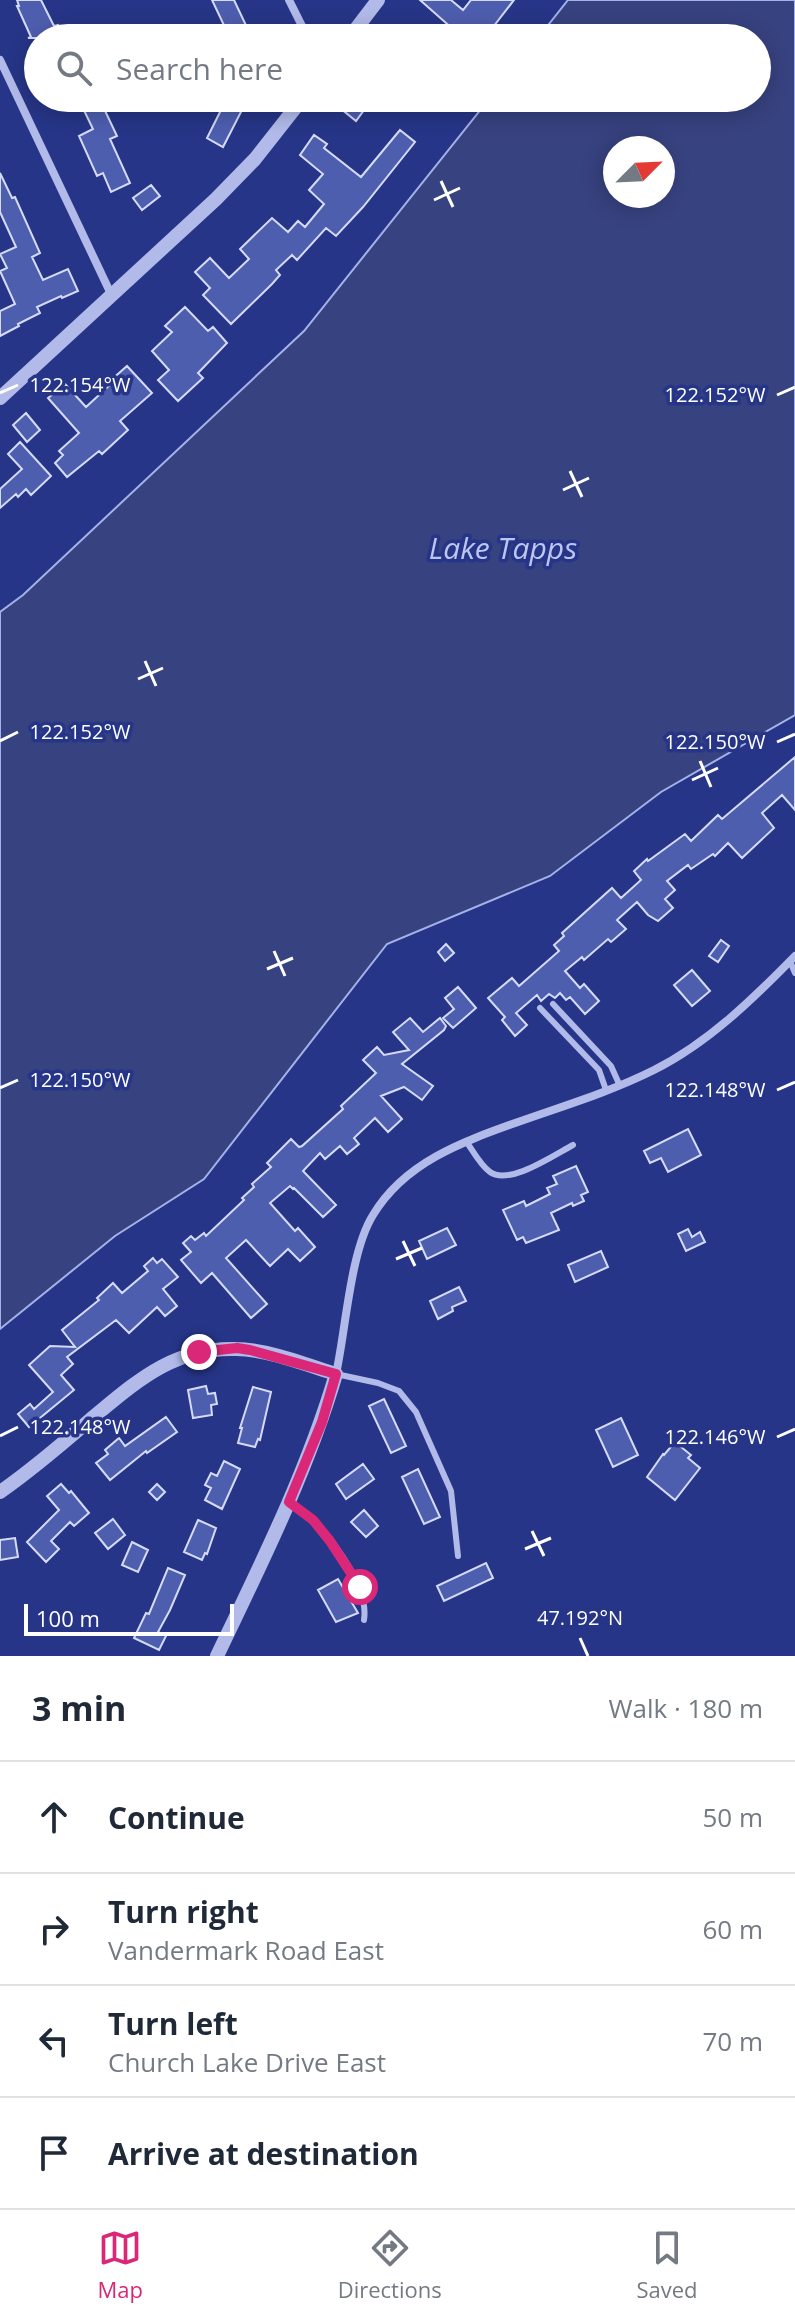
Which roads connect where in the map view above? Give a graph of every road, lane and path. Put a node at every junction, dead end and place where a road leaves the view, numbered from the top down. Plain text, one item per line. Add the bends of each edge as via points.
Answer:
1 (289, 0) edge
2 (378, 0) edge
3 (301, 24) edge
4 (360, 24) edge
5 (0, 60) edge
6 (24, 111) edge
7 (25, 112) edge
8 (292, 112) edge
9 (111, 294) junction
10 (0, 398) edge
11 (792, 959) edge
12 (795, 973) edge
13 (553, 1004) dead end
14 (540, 1008) dead end
15 (620, 1086) junction
16 (606, 1090) junction
17 (466, 1141) junction
18 (573, 1145) dead end
19 (336, 1374) junction
20 (0, 1492) edge
21 (289, 1502) junction
22 (458, 1556) dead end
23 (364, 1620) dead end
24 (217, 1656) edge

1 - 3 street
2 - 4 street
5 - 6 street
7 - 9 street
8 - 9 street via 216,199
9 - 10 street
11 - 12 lane
11 - 15 street via 695,1046
13 - 15 lane via 611,1066
14 - 16 lane via 599,1070
15 - 16 street
16 - 17 street
17 - 18 lane via 488,1171 498,1176 519,1173
17 - 19 street via 414,1170 370,1218 356,1262
19 - 20 street via 237,1348 179,1358 144,1375
19 - 21 street
19 - 22 lane via 399,1391 416,1412 451,1491
21 - 23 lane via 313,1520 348,1567 360,1587
21 - 24 street

